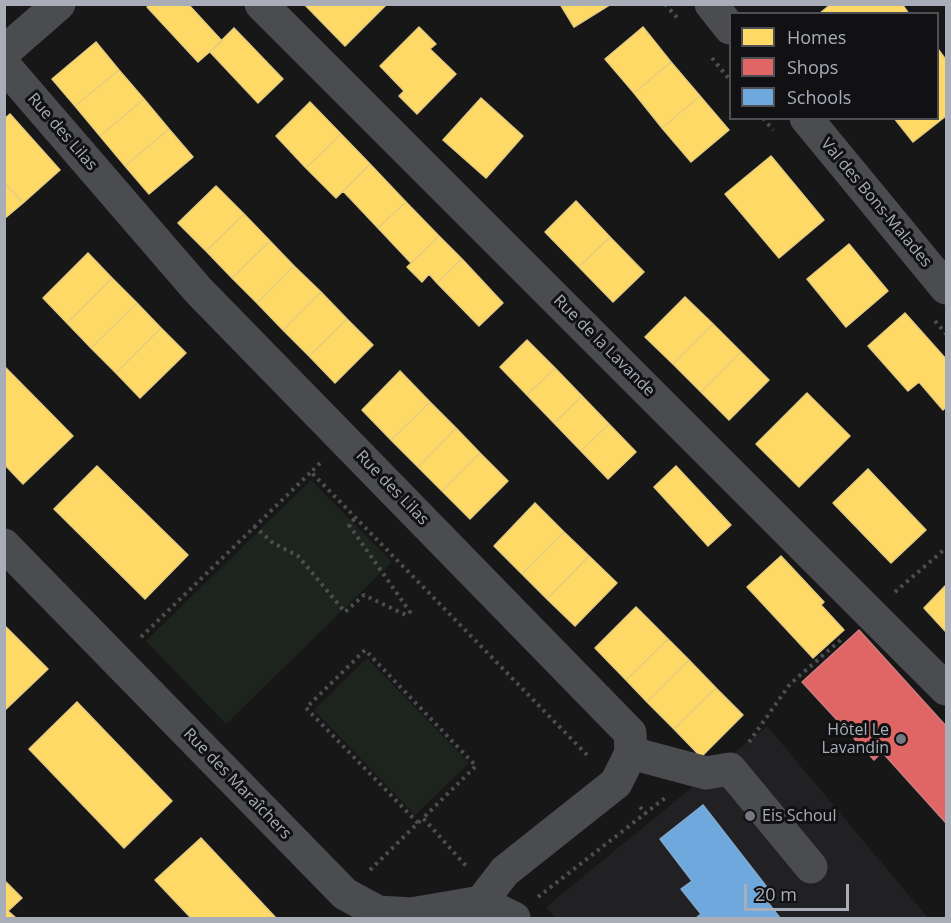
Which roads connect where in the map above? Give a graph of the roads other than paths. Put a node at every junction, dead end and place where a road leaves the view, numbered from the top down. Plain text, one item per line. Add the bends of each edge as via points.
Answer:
1 (59, 4) edge
2 (261, 4) edge
3 (711, 4) edge
4 (729, 27) edge
5 (4, 52) edge
6 (4, 65) edge
7 (808, 120) edge
8 (946, 288) edge
9 (4, 545) edge
10 (946, 689) edge
11 (631, 753) junction
12 (812, 867) dead end
13 (485, 897) junction
14 (513, 918) edge

1 - 5 street
2 - 10 street, Rue de la Lavande
3 - 4 street
6 - 11 street, Rue des Lilas via 198,290 615,717 630,734
7 - 8 street, Val des Bons-Malades
9 - 13 street, Rue des Maraîchers via 345,894 378,912 411,914
11 - 12 street via 718,771
11 - 13 street via 616,783 505,871
13 - 14 street

